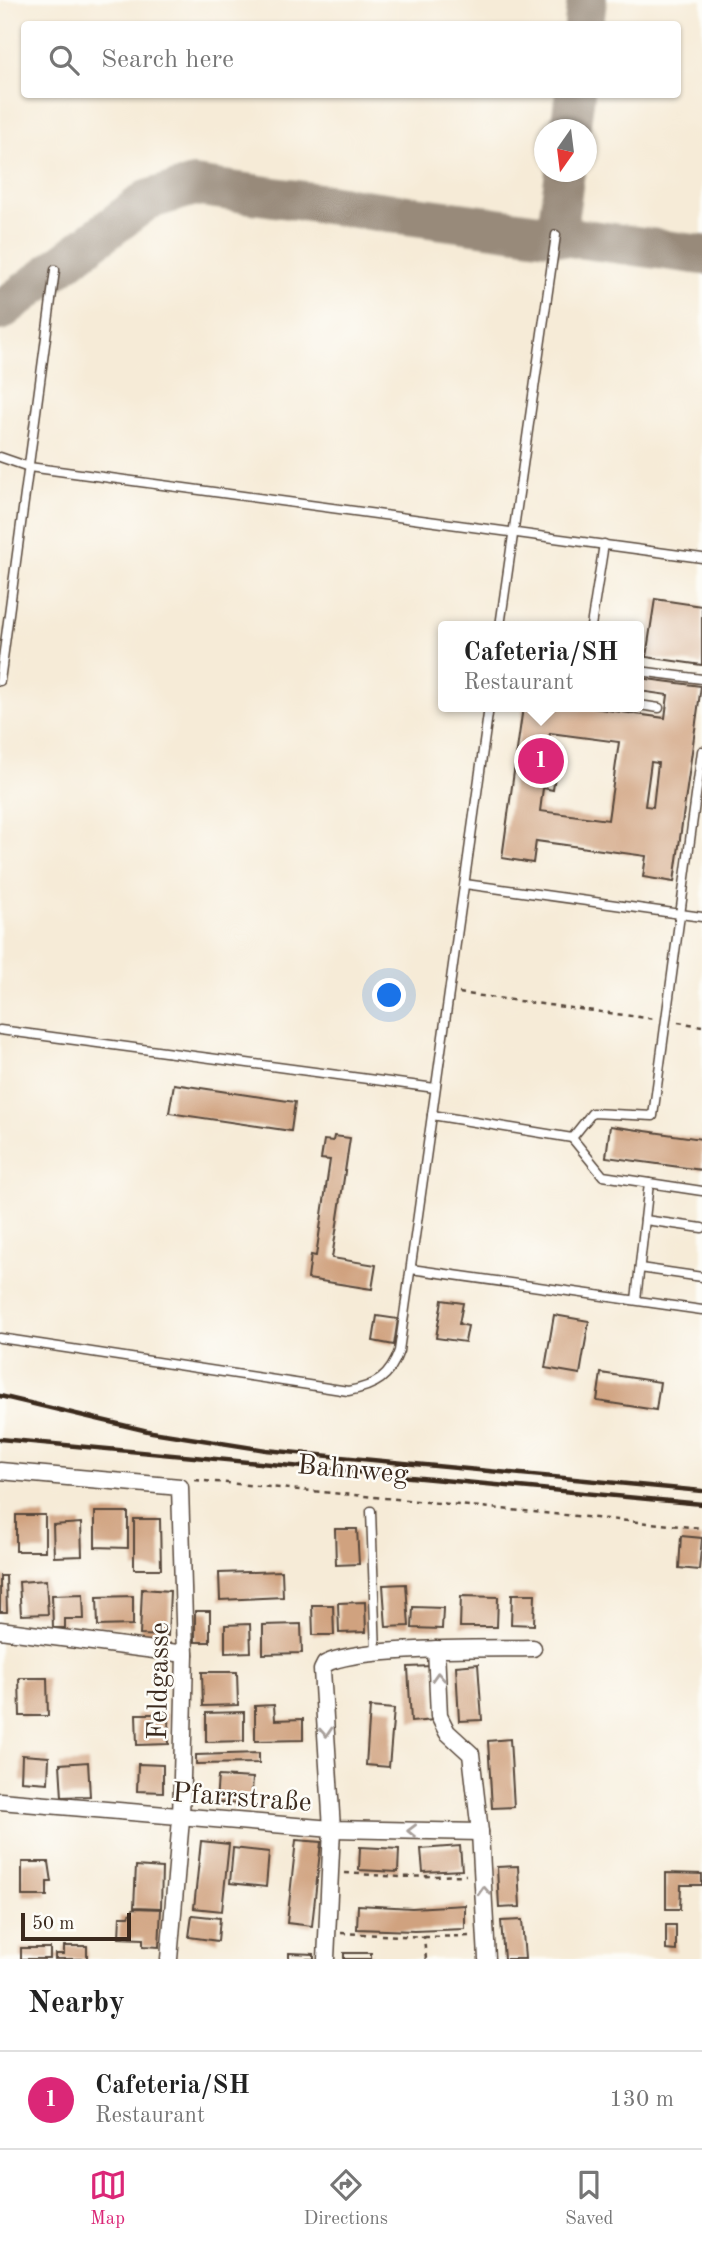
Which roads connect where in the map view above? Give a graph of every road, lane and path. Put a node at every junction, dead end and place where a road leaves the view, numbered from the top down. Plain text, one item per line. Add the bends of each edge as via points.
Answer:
1 (556, 235) dead end
2 (55, 270) dead end
3 (0, 457) edge
4 (29, 467) junction
5 (515, 531) junction
6 (604, 544) junction
7 (702, 558) edge
8 (501, 621) edge
9 (592, 621) edge
10 (644, 672) edge
11 (702, 680) edge
12 (0, 681) edge
13 (644, 706) edge
14 (659, 708) dead end
15 (488, 712) edge
16 (702, 751) edge
17 (465, 884) junction
18 (679, 914) junction
19 (702, 917) edge
20 (448, 991) junction
21 (666, 1021) junction
22 (702, 1026) edge
23 (0, 1030) edge
24 (435, 1088) junction
25 (432, 1115) junction
26 (572, 1138) junction
27 (649, 1183) junction
28 (702, 1191) edge
29 (645, 1220) junction
30 (702, 1228) edge
31 (640, 1268) junction
32 (411, 1269) junction
33 (702, 1277) edge
34 (636, 1300) junction
35 (702, 1310) edge
36 (0, 1338) edge
37 (0, 1471) edge
38 (186, 1484) junction
39 (371, 1511) dead end
40 (702, 1528) edge
41 (0, 1630) edge
42 (533, 1648) dead end
43 (436, 1649) junction
44 (185, 1654) junction
45 (376, 1654) junction
46 (0, 1801) edge
47 (181, 1819) junction
48 (332, 1829) junction
49 (480, 1832) junction
50 (330, 1871) junction
51 (484, 1890) junction
52 (327, 1933) junction
53 (486, 1936) junction
54 (425, 1937) junction
55 (169, 1959) edge
56 (326, 1959) edge
57 (426, 1959) edge
58 (487, 1959) edge

1 - 5 lane
2 - 4 lane
3 - 4 lane
4 - 5 lane
4 - 12 lane
5 - 6 lane
5 - 8 lane
6 - 7 lane
6 - 9 lane
10 - 11 lane
13 - 14 lane
15 - 17 lane
16 - 18 lane
17 - 18 lane
17 - 20 lane
18 - 19 lane
18 - 21 lane
20 - 21 path
20 - 24 lane
21 - 22 path
21 - 26 lane via 653,1116 592,1113
23 - 24 lane
24 - 25 lane
25 - 26 lane
25 - 32 lane
26 - 27 lane via 603,1176
27 - 28 lane
27 - 29 lane
29 - 30 lane
29 - 31 lane
31 - 33 lane
31 - 34 lane
32 - 34 lane
32 - 36 lane via 396,1360 382,1380 367,1388 336,1389
34 - 35 lane
37 - 38 street
38 - 40 path, Bahnweg
38 - 44 street, Feldgasse
39 - 45 lane
41 - 44 street
42 - 43 street
43 - 45 street
49 -> 43 street via 471,1754 447,1732 439,1716
44 - 47 street, Feldgasse
45 -> 48 street via 342,1658 325,1664 322,1670
46 - 47 street, Pfarrstraße
47 - 48 street, Pfarrstraße
47 - 55 street, Feldgasse
49 -> 48 street, Pfarrstraße
48 - 50 street
49 - 51 street
50 - 51 path via 400,1877 465,1873 477,1889
50 - 52 street
53 -> 51 street
52 - 54 path
52 - 56 street
53 - 54 path
53 - 58 street
54 - 57 path

